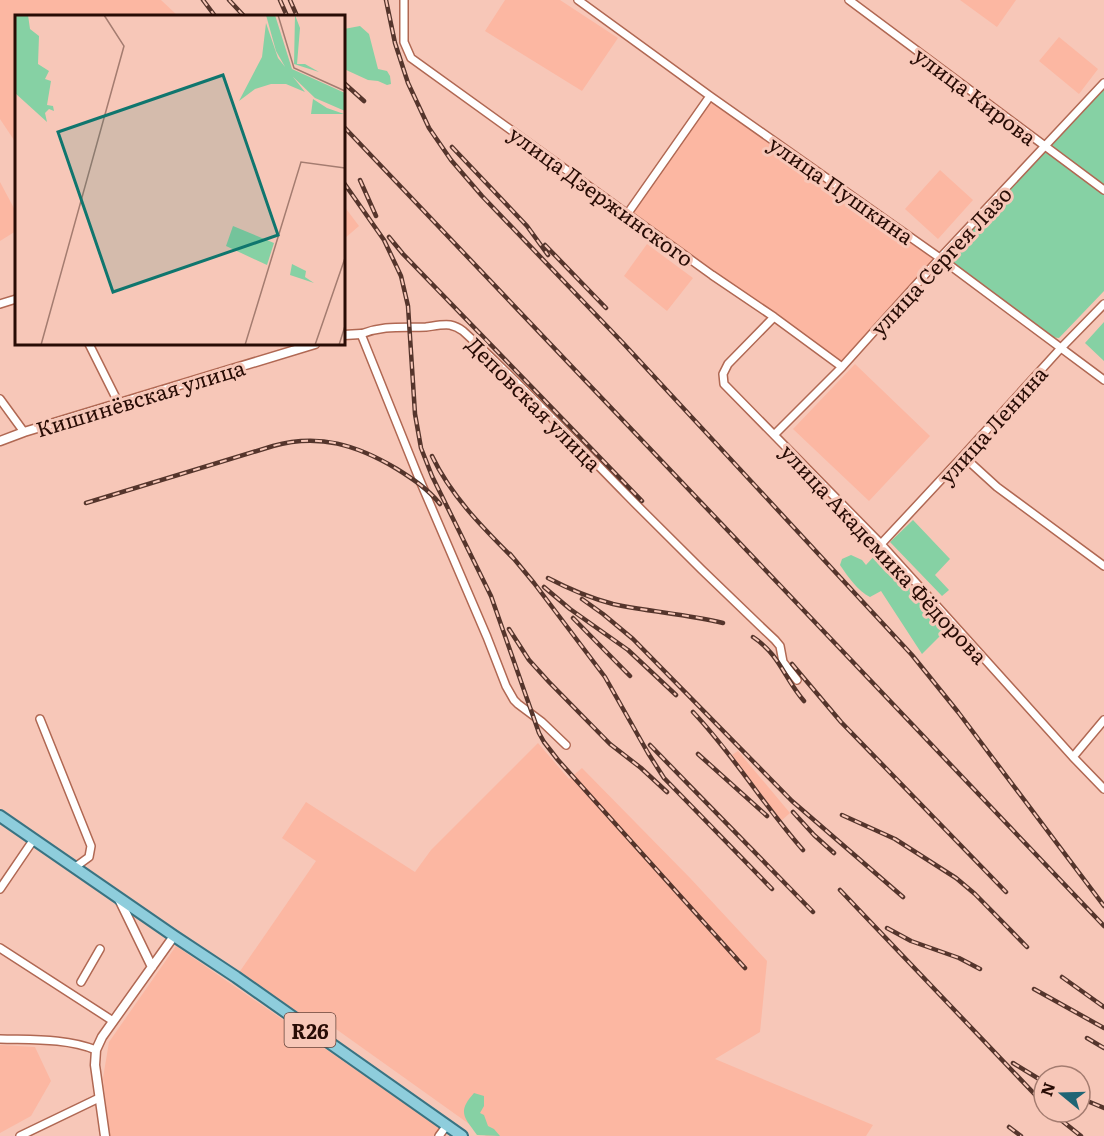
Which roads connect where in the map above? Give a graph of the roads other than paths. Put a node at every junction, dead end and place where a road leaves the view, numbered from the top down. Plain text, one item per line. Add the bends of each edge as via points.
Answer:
1 (404, 0) edge
2 (578, 0) edge
3 (849, 0) edge
4 (1104, 83) edge
5 (710, 96) junction
6 (1045, 147) junction
7 (1104, 190) edge
8 (628, 213) junction
9 (940, 258) junction
10 (15, 299) edge
11 (0, 304) edge
12 (1104, 304) edge
13 (774, 317) junction
14 (361, 334) junction
15 (345, 335) edge
16 (90, 345) edge
17 (312, 345) edge
18 (1060, 349) junction
19 (842, 367) junction
20 (1104, 380) edge
21 (0, 399) edge
22 (119, 404) junction
23 (24, 432) junction
24 (774, 435) junction
25 (0, 441) edge
26 (963, 456) junction
27 (881, 544) junction
28 (1104, 566) edge
29 (796, 680) dead end
30 (40, 719) dead end
31 (1104, 720) edge
32 (566, 745) dead end
33 (1073, 757) junction
34 (1104, 789) edge
35 (0, 816) edge
36 (34, 839) junction
37 (74, 868) junction
38 (0, 889) edge
39 (119, 898) junction
40 (174, 936) junction
41 (0, 948) edge
42 (100, 949) dead end
43 (152, 967) junction
44 (81, 982) dead end
45 (113, 1021) junction
46 (0, 1039) edge
47 (96, 1050) junction
48 (99, 1098) junction
49 (447, 1125) junction
50 (20, 1136) edge
51 (105, 1136) edge
52 (439, 1136) edge
53 (462, 1136) edge

1 - 8 street, улица Дзержинского via 404,42 411,58
2 - 5 street, улица Пушкина
3 - 6 street, улица Кирова
4 - 6 street, улица Сергея Лазо
5 - 8 street
5 - 9 street, улица Пушкина
6 - 7 street, улица Кирова
6 - 9 street, улица Сергея Лазо
8 - 13 street, улица Дзержинского
9 - 18 street, улица Пушкина
9 - 19 street, улица Сергея Лазо
10 - 11 street
12 - 18 street, улица Ленина
13 - 19 street, улица Дзержинского
13 - 24 street, улица Академика Фёдорова via 728,364 723,379 727,388
14 - 15 street
14 - 29 street, Деповская улица via 387,327 449,325 463,331 776,640 783,662
14 - 32 street via 506,686 518,704
16 - 22 street
17 - 22 street, Кишинёвская улица
18 - 20 street, улица Пушкина
18 - 26 street, улица Ленина
19 - 24 street, улица Сергея Лазо
21 - 23 street
22 - 23 street, Кишинёвская улица
23 - 25 street, Кишинёвская улица
24 - 27 street, улица Академика Фёдорова
26 - 27 street, улица Ленина
26 - 28 street via 997,487
27 - 33 street, улица Академика Фёдорова
30 - 37 street via 91,846 89,856
31 - 33 street
33 - 34 street, улица Академика Фёдорова
35 - 36 main road, R26
36 - 37 main road, R26
36 - 38 street
37 - 39 main road, R26
39 - 40 main road, R26
39 - 43 street
40 - 43 street
40 - 49 main road, R26
41 - 45 street
42 - 44 street
43 - 45 street
45 - 47 street
46 - 47 street via 72,1043
47 - 48 street
48 - 50 street
48 - 51 street
49 - 52 street
49 - 53 main road, R26

